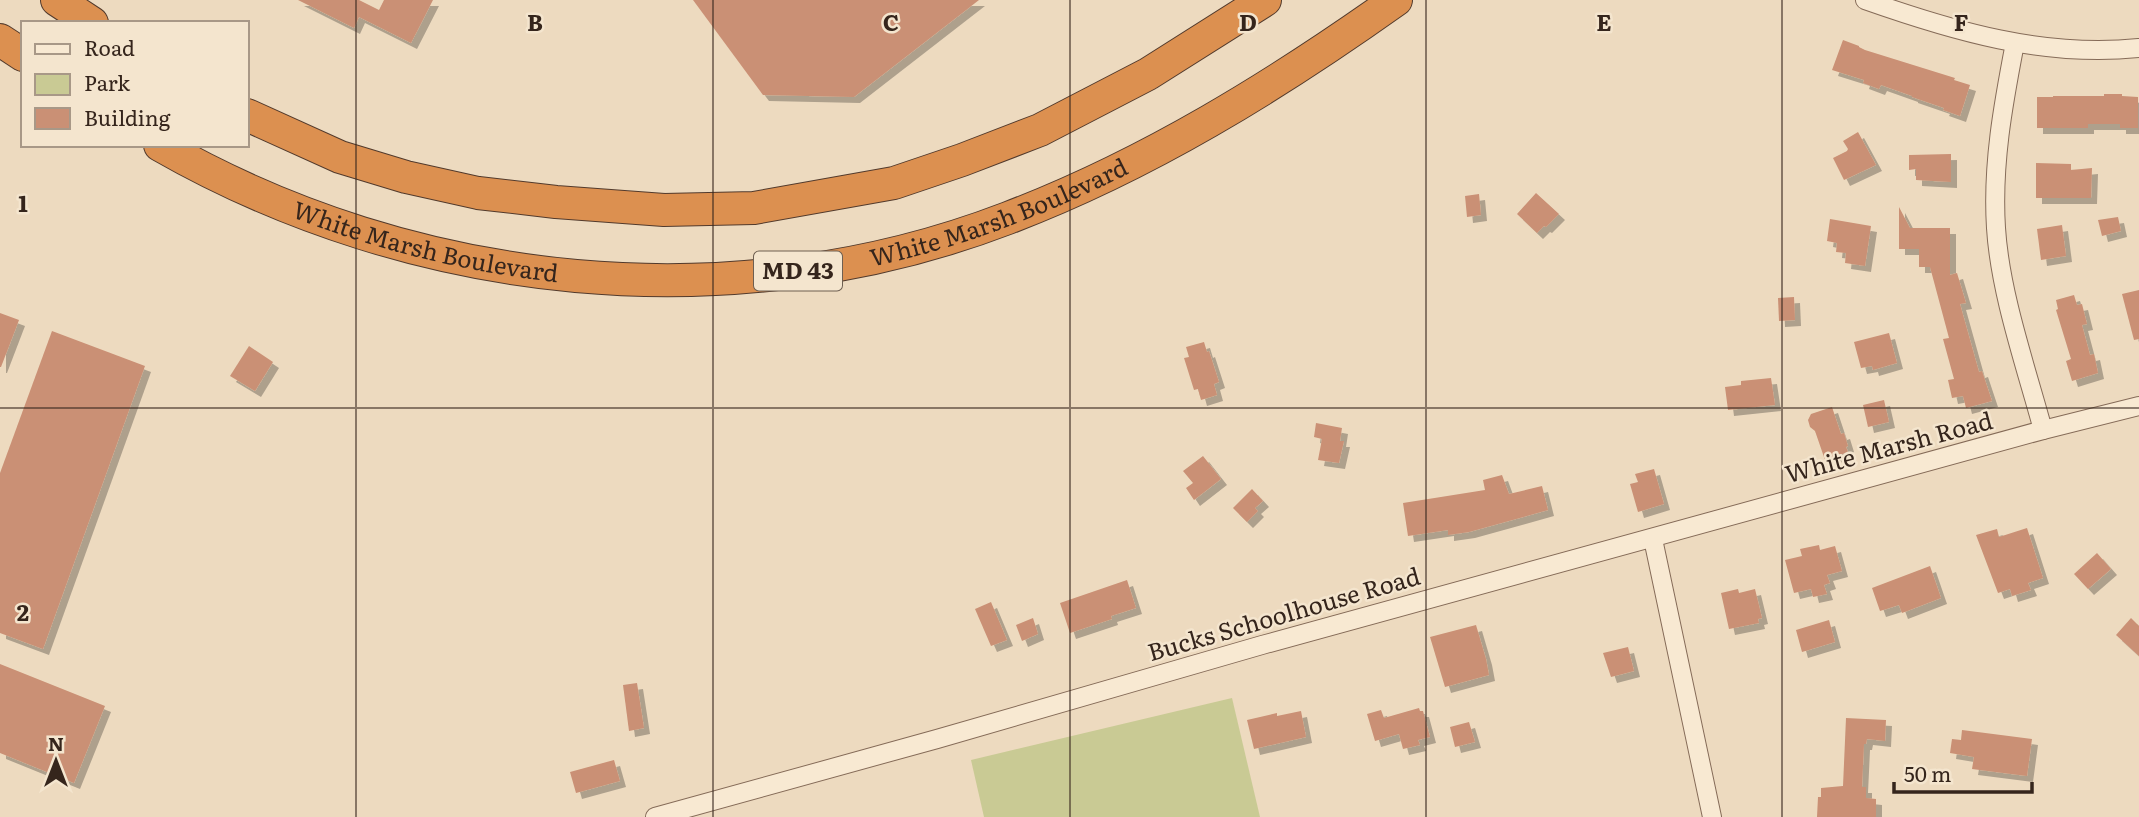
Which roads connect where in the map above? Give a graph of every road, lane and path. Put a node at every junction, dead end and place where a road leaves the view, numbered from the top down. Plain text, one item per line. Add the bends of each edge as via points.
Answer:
1 (57, 0) edge
2 (1265, 0) edge
3 (1396, 0) edge
4 (1865, 0) edge
5 (89, 21) edge
6 (0, 40) edge
7 (2015, 43) junction
8 (2139, 48) edge
9 (21, 54) edge
10 (248, 115) edge
11 (164, 147) edge
12 (2139, 406) edge
13 (2043, 430) junction
14 (1653, 538) junction
15 (655, 817) edge
16 (1712, 817) edge

1 - 5 highway
2 - 10 highway via 1148,74 1040,130 894,183 754,208 664,211 478,193 340,157
3 - 11 highway, White Marsh Boulevard / MD 43 via 1252,96 1148,155 1050,202 897,253 771,274 630,280 546,274 464,260 394,244 293,209
4 - 7 street via 1929,22
6 - 9 highway
7 - 8 street via 2070,49
7 - 13 street via 2000,124 1996,228 2005,291
12 - 13 street, White Marsh Road
13 - 14 street, White Marsh Road
14 - 15 street, Bucks Schoolhouse Road
14 - 16 street

